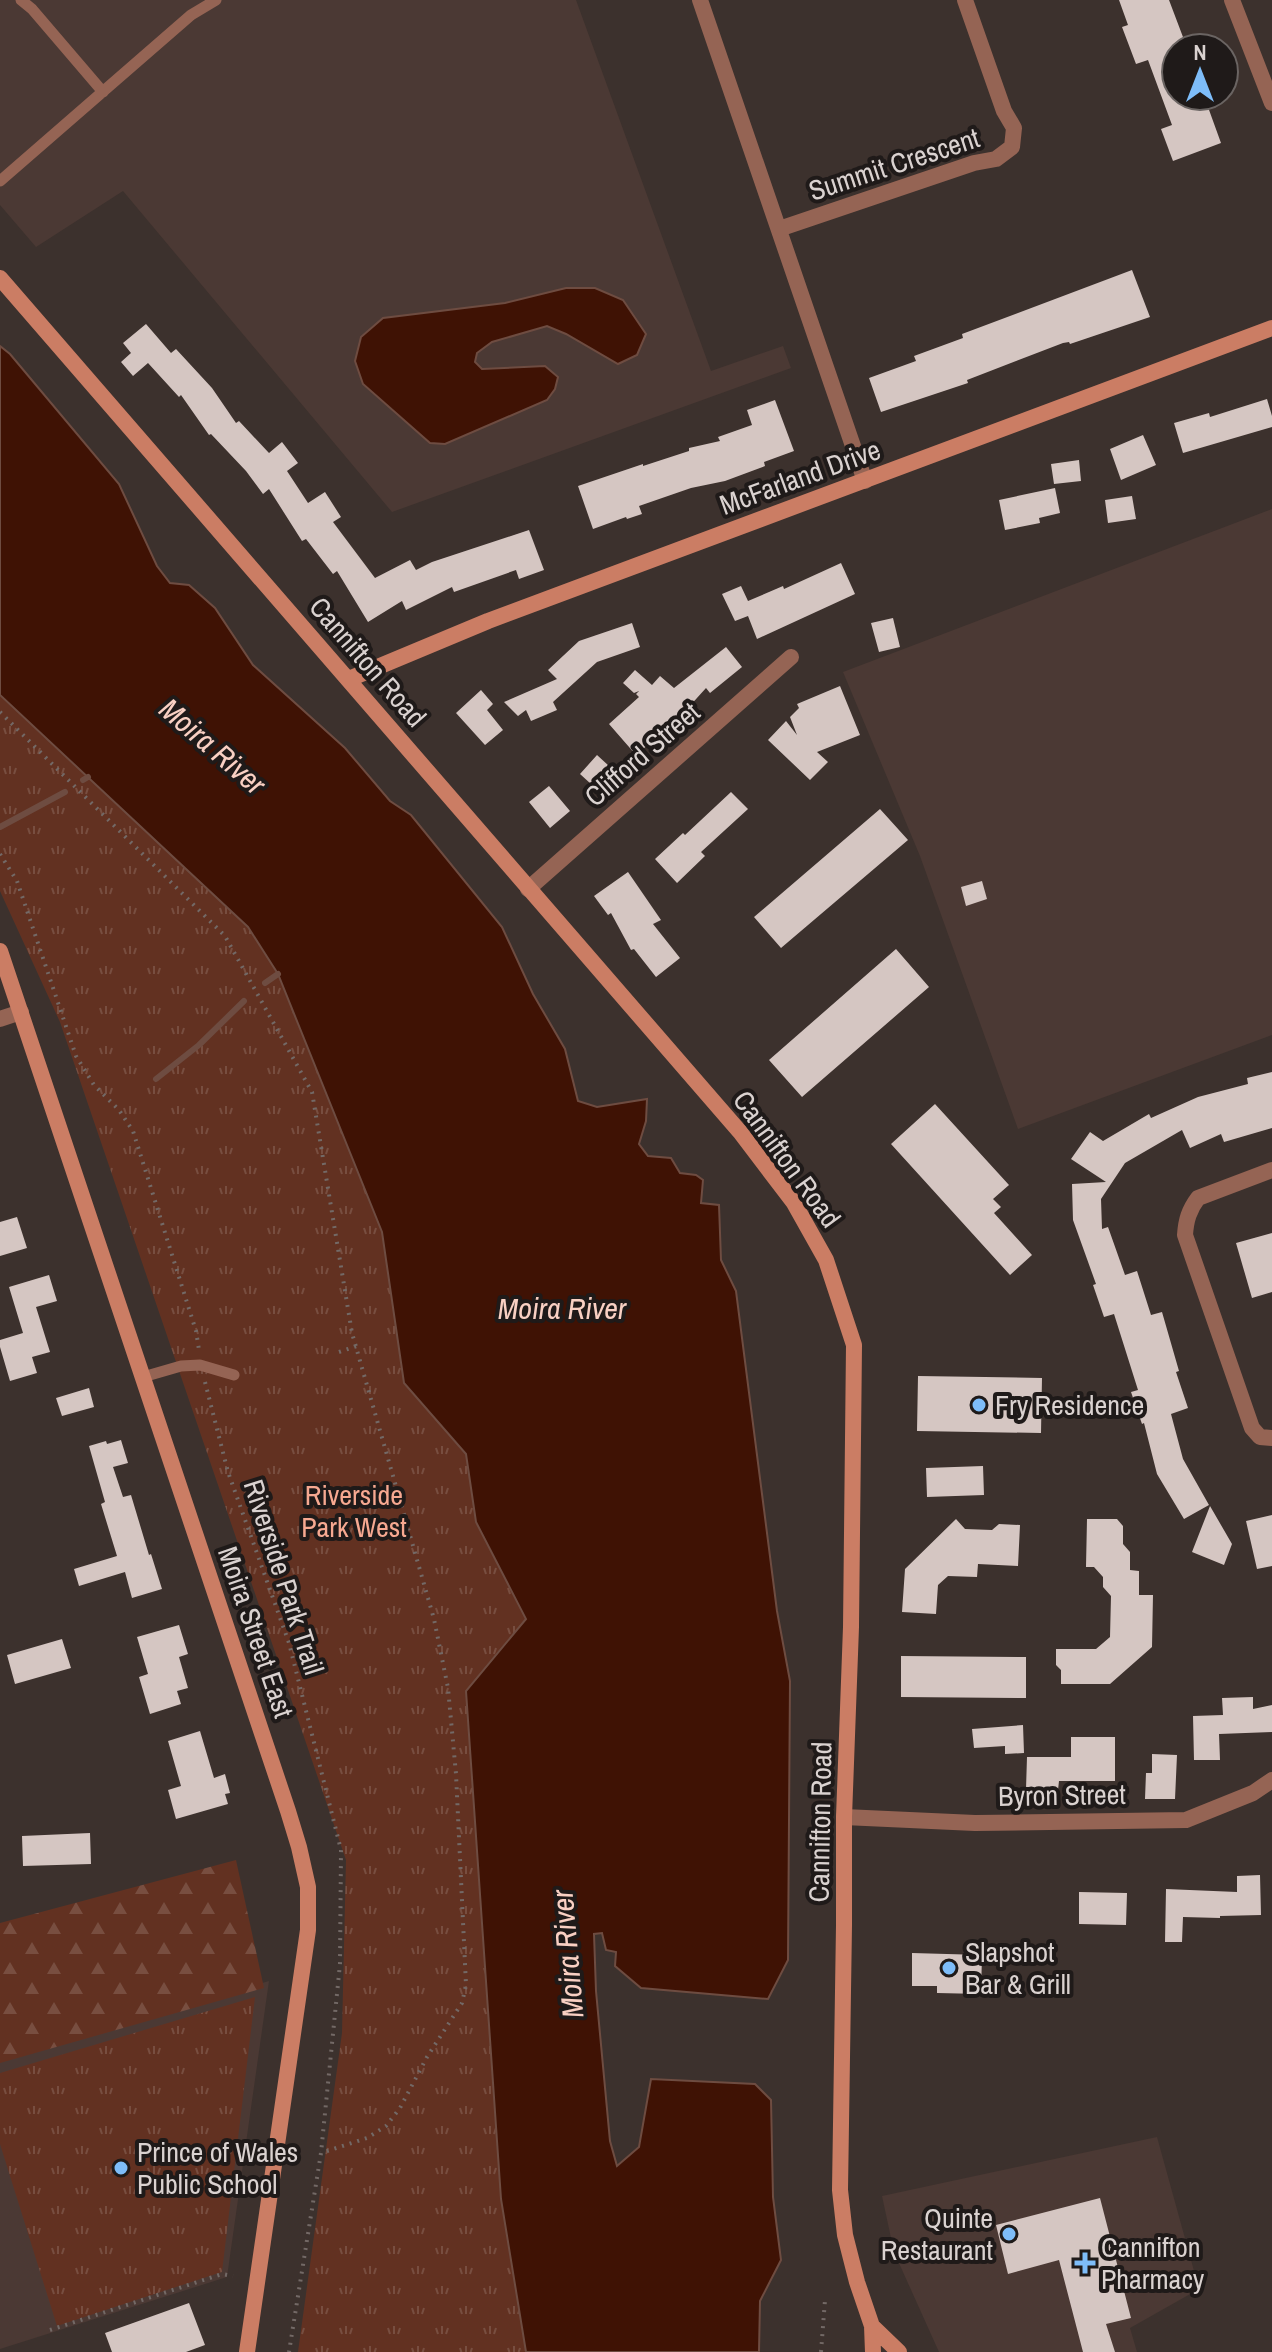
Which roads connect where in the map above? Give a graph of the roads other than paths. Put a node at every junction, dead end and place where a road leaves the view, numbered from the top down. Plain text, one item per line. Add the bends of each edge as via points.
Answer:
1 (21, 0) edge
2 (216, 0) edge
3 (700, 0) edge
4 (965, 0) edge
5 (1232, 0) edge
6 (103, 92) junction
7 (1272, 103) edge
8 (0, 181) edge
9 (779, 229) junction
10 (0, 278) edge
11 (1272, 328) edge
12 (865, 481) junction
13 (791, 657) dead end
14 (349, 679) junction
15 (528, 889) junction
16 (0, 951) edge
17 (21, 1012) junction
18 (0, 1019) edge
19 (1272, 1170) edge
20 (234, 1375) dead end
21 (143, 1377) junction
22 (1272, 1438) edge
23 (1272, 1780) edge
24 (844, 1817) junction
25 (872, 2326) junction
26 (247, 2352) edge
27 (873, 2352) edge
28 (899, 2352) edge

1 - 6 lane
2 - 6 lane via 191,15
3 - 9 street, Summit Crescent
4 - 9 street, Summit Crescent via 1014,128 1012,147 996,159
5 - 7 street
6 - 8 lane
9 - 12 street, Summit Crescent
10 - 14 street, Cannifton Road
11 - 12 street, McFarland Drive
12 - 14 street, McFarland Drive via 488,621
13 - 15 street, Clifford Street
14 - 15 street, Cannifton Road
15 - 24 street, Cannifton Road via 740,1132 794,1203 826,1260 854,1345
16 - 17 street, Moira Street East
17 - 18 street
17 - 21 street, Moira Street East
19 - 22 street via 1198,1198 1186,1220 1185,1235 1252,1428 1260,1437
20 - 21 lane via 200,1365
21 - 26 street, Moira Street East via 288,1811 308,1887 308,1930
23 - 24 street, Byron Street via 1186,1820 975,1823
24 - 25 street, Cannifton Road via 840,2190 845,2235
25 - 27 street, Cannifton Road
25 - 28 street, Cannifton Road

